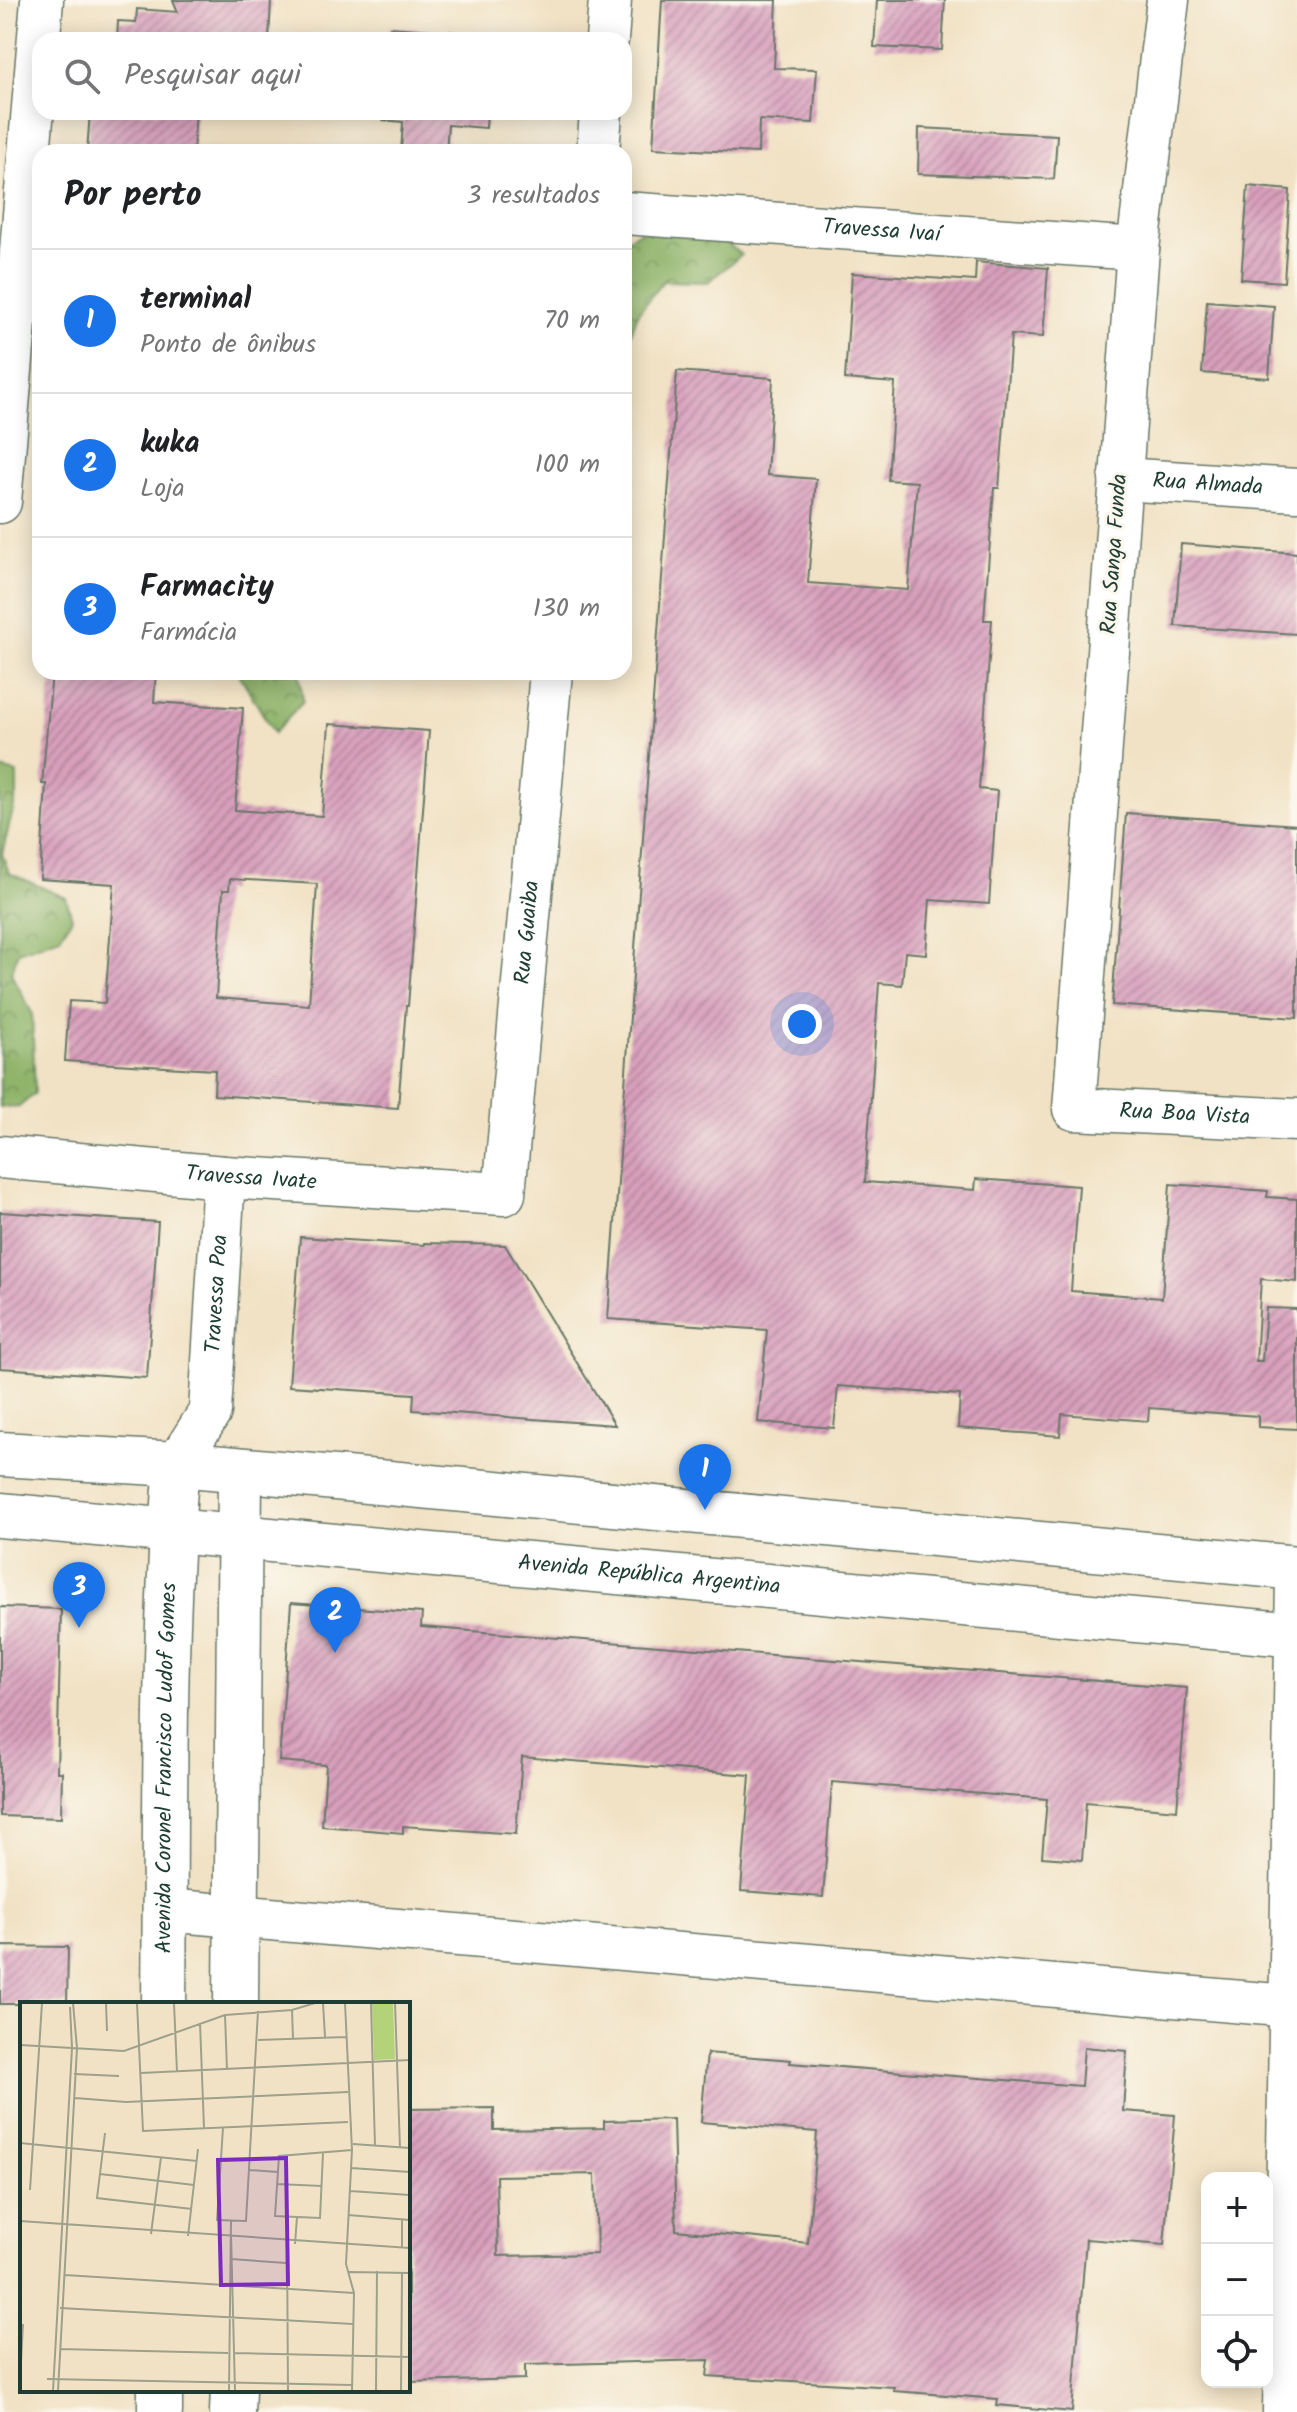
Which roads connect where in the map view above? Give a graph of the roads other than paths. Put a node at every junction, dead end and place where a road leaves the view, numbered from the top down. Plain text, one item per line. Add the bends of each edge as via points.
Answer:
1 (42, 0) edge
2 (610, 0) edge
3 (1168, 0) edge
4 (39, 32) edge
5 (608, 32) edge
6 (32, 120) edge
7 (600, 120) edge
8 (599, 144) edge
9 (632, 214) edge
10 (1138, 249) junction
11 (1120, 479) junction
12 (1297, 490) edge
13 (0, 502) edge
14 (550, 680) edge
15 (1074, 1109) joint
16 (1297, 1120) edge
17 (0, 1157) edge
18 (224, 1177) junction
19 (504, 1194) joint
20 (210, 1412) junction
21 (0, 1454) edge
22 (177, 1464) junction
23 (240, 1470) junction
24 (0, 1515) edge
25 (171, 1531) junction
26 (241, 1535) junction
27 (1297, 1568) edge
28 (1297, 1577) edge
29 (1296, 1634) edge
30 (165, 1910) junction
31 (237, 1916) junction
32 (164, 2002) edge
33 (236, 2002) edge
34 (1290, 2006) junction
35 (233, 2392) edge
36 (232, 2412) edge
37 (1284, 2412) edge

1 - 4 street
2 - 5 street
3 - 10 street, Rua Sanga Funda
6 - 13 street
7 - 8 street
9 - 10 street, Travessa Ivaí
10 - 11 street, Rua Sanga Funda
11 - 12 street, Rua Almada
11 - 15 street, Rua Sanga Funda
14 - 19 street, Rua Guaiba
15 - 16 street, Rua Boa Vista
17 - 18 street, Travessa Ivate
18 - 19 street, Travessa Ivate
18 - 20 street, Travessa Poa
20 - 22 street, Travessa Poa
20 - 23 street
21 - 22 main road
22 - 23 main road
22 - 25 main road, Avenida Coronel Francisco Ludof Gomes
23 - 26 main road
23 - 27 main road
24 - 25 main road, Avenida República Argentina
25 - 26 main road, Avenida República Argentina
25 - 30 main road, Avenida Coronel Francisco Ludof Gomes
26 - 29 main road, Avenida República Argentina
26 - 31 main road
28 - 29 street
29 - 34 street
30 - 31 street
30 - 32 main road, Avenida Coronel Francisco Ludof Gomes
31 - 33 main road
31 - 34 street
34 - 37 street
35 - 36 main road

